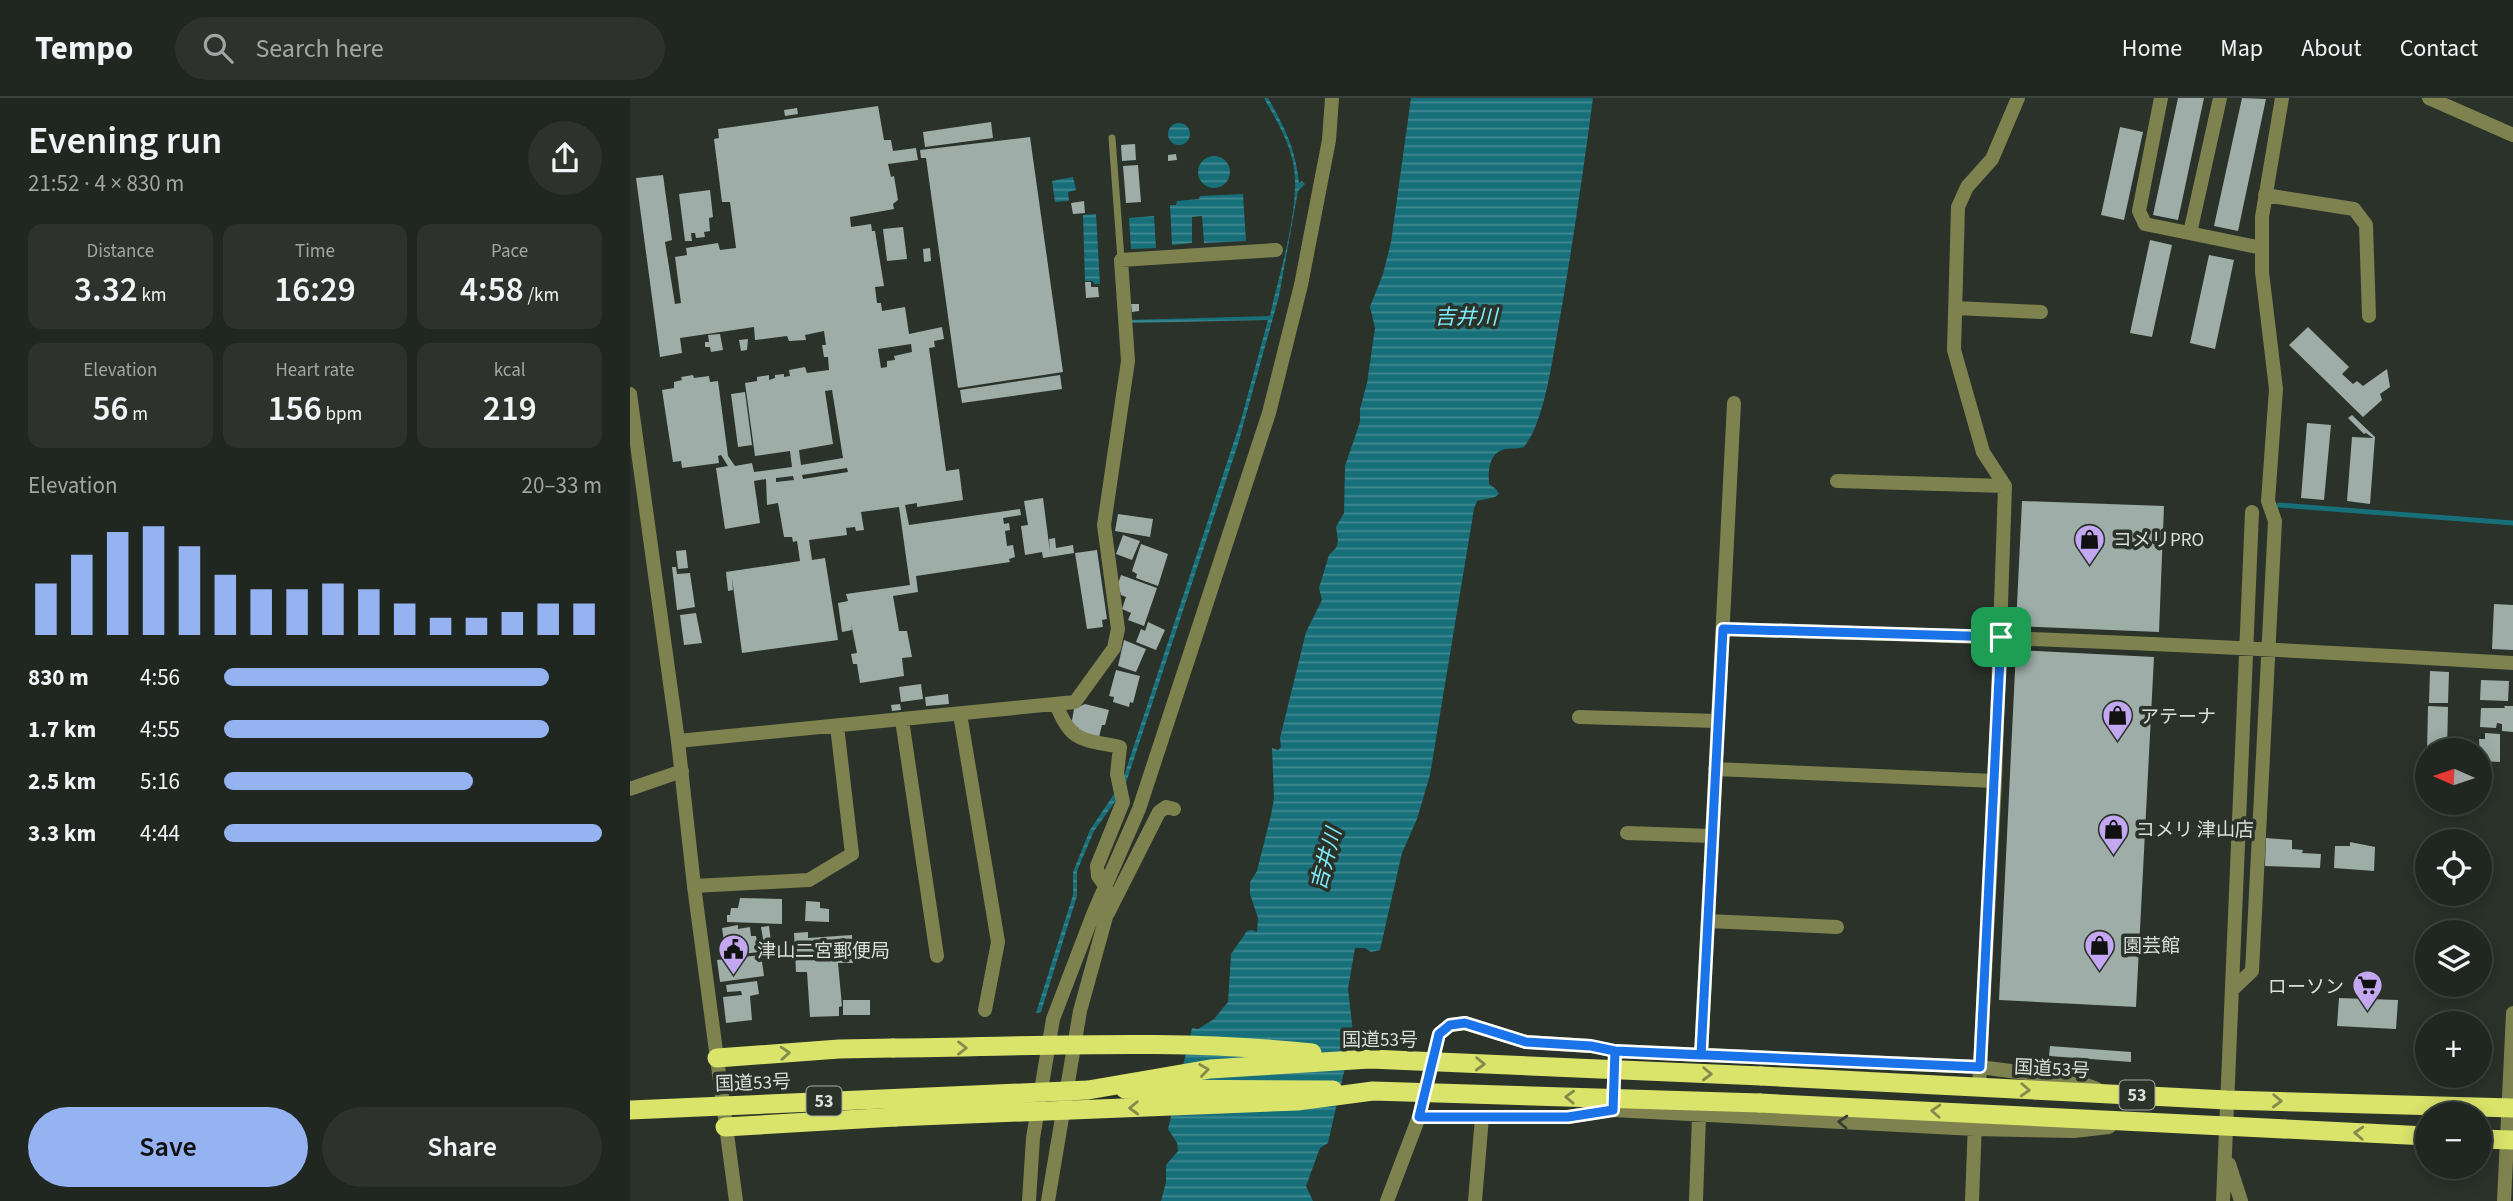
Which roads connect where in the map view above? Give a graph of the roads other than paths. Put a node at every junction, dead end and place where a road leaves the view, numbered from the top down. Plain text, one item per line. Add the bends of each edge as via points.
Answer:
1 (1332, 98) edge
2 (2018, 98) edge
3 (2161, 98) edge
4 (2220, 98) edge
5 (2282, 98) edge
6 (2429, 98) edge
7 (2513, 135) edge
8 (1112, 138) dead end
9 (2265, 195) junction
10 (2190, 233) junction
11 (2262, 248) junction
12 (1276, 250) dead end
13 (1121, 260) junction
14 (1956, 308) junction
15 (2040, 312) dead end
16 (2369, 316) dead end
17 (630, 394) edge
18 (1734, 403) dead end
19 (1837, 481) dead end
20 (2005, 486) junction
21 (2252, 512) dead end
22 (1723, 629) junction
23 (2001, 637) junction
24 (2246, 647) junction
25 (2269, 649) junction
26 (2513, 663) edge
27 (1056, 704) junction
28 (960, 714) junction
29 (1579, 717) dead end
30 (902, 720) junction
31 (1718, 721) junction
32 (838, 726) junction
33 (678, 741) junction
34 (1715, 769) junction
35 (681, 771) junction
36 (1995, 782) junction
37 (630, 789) edge
38 (1174, 809) dead end
39 (1627, 833) dead end
40 (1712, 836) junction
41 (694, 886) junction
42 (1106, 887) junction
43 (1106, 917) junction
44 (1708, 921) junction
45 (1837, 927) dead end
46 (937, 956) dead end
47 (2232, 990) junction
48 (985, 1010) dead end
49 (2513, 1013) edge
50 (1615, 1051) junction
51 (1701, 1055) junction
52 (717, 1058) junction
53 (1370, 1059) junction
54 (1980, 1067) junction
55 (1804, 1078) junction
56 (1979, 1087) junction
57 (1088, 1090) junction
58 (1373, 1091) junction
59 (2109, 1094) junction
60 (2228, 1100) junction
61 (2511, 1108) edge
62 (630, 1110) edge
63 (1613, 1110) junction
64 (1699, 1115) junction
65 (1419, 1117) junction
66 (1482, 1117) junction
67 (1975, 1121) junction
68 (2156, 1123) junction
69 (725, 1127) junction
70 (2227, 1127) junction
71 (2415, 1135) edge
72 (2492, 1139) edge
73 (2510, 1140) edge
74 (2226, 1156) junction
75 (736, 1201) edge
76 (1029, 1201) edge
77 (1048, 1201) edge
78 (1387, 1201) edge
79 (1475, 1201) edge
80 (1696, 1201) edge
81 (1972, 1201) edge
82 (2223, 1201) edge
83 (2241, 1201) edge
84 (2504, 1201) edge

1 - 42 street via 1329,140 1301,285 1269,413 1139,809
2 - 14 street via 1992,159 1967,187 1958,206
3 - 10 street via 2139,211 2145,224
4 - 10 street
5 - 9 street
6 - 7 street
8 - 13 lane
9 - 11 street
9 - 16 street via 2354,209 2366,225
10 - 11 street
11 - 25 street via 2276,389 2268,500 2275,521
12 - 13 street
13 - 27 street via 1128,361 1104,524 1118,629 1114,648 1085,691 1075,702
14 - 15 street
14 - 20 street via 1954,350 1983,452
17 - 33 street
18 - 22 street
19 - 20 street
20 - 23 street
21 - 24 street
22 - 23 street
22 - 31 street
23 - 24 street
23 - 36 street
24 - 25 street
24 - 47 street
25 - 26 street
25 - 47 street via 2252,971
27 - 28 street
27 - 42 street via 1069,732 1120,747 1116,774 1123,802 1097,866
28 - 30 street
28 - 48 street via 998,942
29 - 31 street
30 - 32 street
30 - 46 street
31 - 34 street
32 - 33 street
32 - 41 street via 852,854 809,880
33 - 35 street
34 - 36 street
34 - 40 street
35 - 37 street
35 - 41 street
36 - 54 street
38 - 43 street via 1166,807 1159,812
39 - 40 street
40 - 44 street
41 - 52 street
42 - 43 street
42 - 76 street via 1053,1019 1033,1138
43 - 77 street via 1080,1011
44 - 45 street
44 - 51 street
47 - 60 street
49 - 61 street
50 - 51 street
50 - 63 street
50 - 65 street via 1526,1042 1465,1023 1450,1025 1439,1034
51 - 54 street
52 -> 53 highway, bridge via 839,1049 1248,1048
52 - 69 street
53 -> 55 highway, 国道53号 / 53, bridge
57 -> 53 highway, 国道53号 / 53, bridge via 1210,1069
54 - 56 street
54 - 59 street via 2071,1079
55 - 56 highway, 国道53号 / 53
55 - 67 highway via 1868,1092 1954,1097 1965,1102
56 -> 59 highway, 国道53号 / 53
56 - 68 highway via 1985,1103 1994,1106 2071,1109
57 - 58 highway, 国道53号 / 53, bridge
57 - 62 highway, 国道53号 / 53, bridge
67 -> 58 highway, 国道53号 / 53, bridge via 1760,1103
58 -> 69 highway, bridge via 1297,1101
59 - 60 highway, 国道53号 / 53
60 -> 61 highway, 国道53号 / 53
60 - 70 street
61 - 73 street
63 - 64 street
63 - 66 street via 1568,1117
67 -> 64 street
64 - 80 street
65 - 66 street
65 - 78 street
66 - 79 street
67 - 68 highway, 国道53号 / 53
67 - 81 street
68 - 70 highway, 国道53号 / 53
69 - 75 street
71 -> 70 highway, 国道53号 / 53
70 - 74 street
72 - 73 highway
73 - 84 street
74 - 82 street
74 - 83 street

